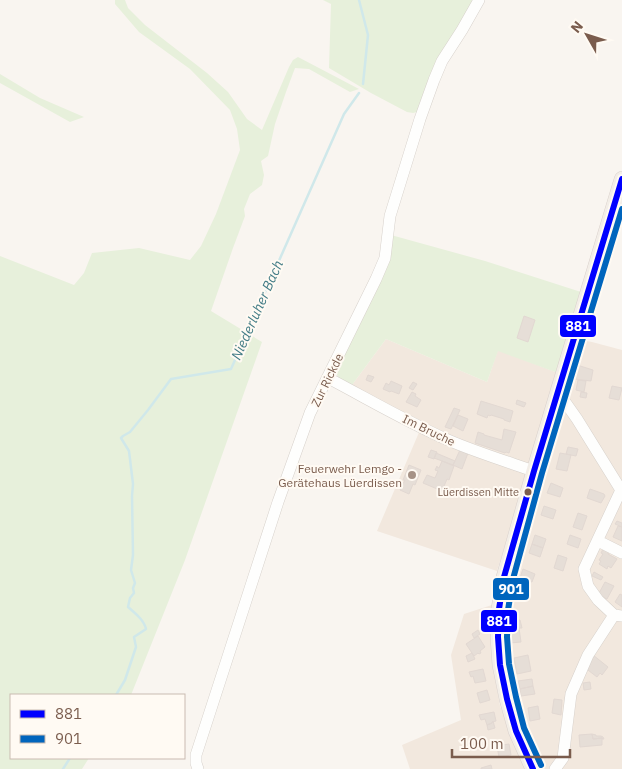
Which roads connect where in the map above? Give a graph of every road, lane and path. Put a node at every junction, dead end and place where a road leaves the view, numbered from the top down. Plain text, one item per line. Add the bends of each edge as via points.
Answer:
1 (478, 0) edge
2 (622, 179) edge
3 (328, 378) junction
4 (558, 392) junction
5 (534, 471) junction
6 (622, 490) edge
7 (598, 541) junction
8 (622, 553) edge
9 (618, 616) edge
10 (198, 769) edge
11 (533, 769) edge
12 (555, 769) edge

1 - 3 street, Zur Rickde via 434,80 390,216 385,258
2 - 4 main road
3 - 5 street, Im Bruche via 447,439
3 - 10 street, Zur Rickde via 310,413 278,502 196,755
4 - 5 main road
4 - 6 street
5 - 11 main road via 504,577 498,637 507,700 516,731
6 - 7 street
7 - 8 street
7 - 9 street via 584,569 588,586 598,600
9 - 12 street via 588,655 571,694 563,758

